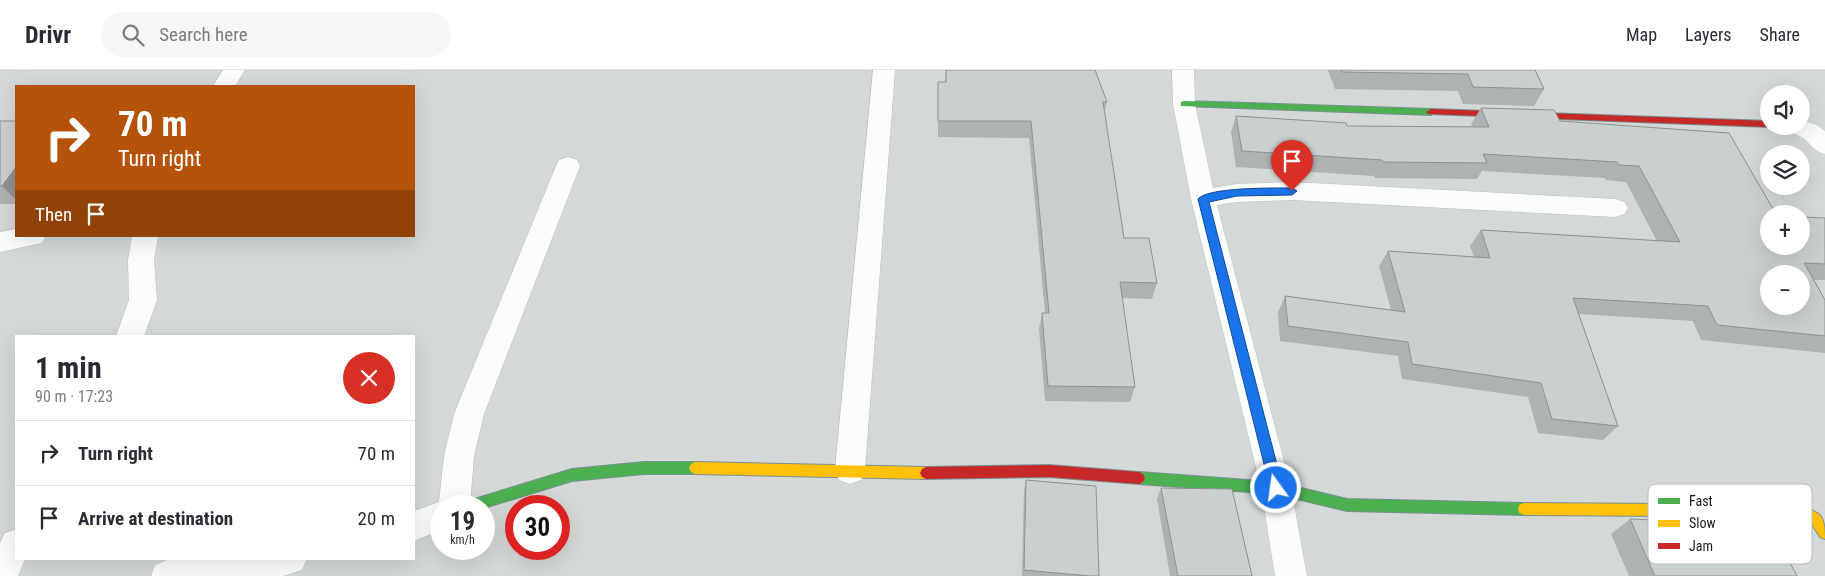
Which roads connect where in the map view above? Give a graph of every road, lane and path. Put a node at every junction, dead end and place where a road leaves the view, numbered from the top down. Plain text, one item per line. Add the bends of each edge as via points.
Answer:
1 (234, 70) edge
2 (884, 70) edge
3 (1183, 70) edge
4 (225, 85) edge
5 (1184, 104) junction
6 (1760, 124) edge
7 (1810, 132) edge
8 (1825, 146) edge
9 (568, 166) dead end
10 (1203, 199) junction
11 (1615, 208) dead end
12 (28, 237) edge
13 (145, 237) edge
14 (0, 242) edge
15 (130, 335) edge
16 (850, 470) junction
17 (1276, 488) junction
18 (455, 495) edge
19 (495, 499) edge
20 (1648, 510) edge
21 (1812, 517) edge
22 (430, 520) edge
23 (415, 526) edge
24 (1825, 533) edge
25 (15, 546) edge
26 (286, 560) edge
27 (1, 576) edge
28 (167, 576) edge
29 (1291, 576) edge

1 - 4 street
2 - 16 street
3 - 5 street
5 - 6 street
5 - 10 street
7 - 8 street
9 - 18 street via 470,414 459,456
10 - 11 street via 1237,193 1292,191
10 - 17 street
12 - 14 street
13 - 15 street via 141,260 143,300
16 - 17 street via 927,473 1049,471
16 - 19 street via 644,468 572,475
17 - 20 street via 1347,505
17 - 29 street
21 - 24 street
22 - 23 street
25 - 27 street
26 - 28 street

